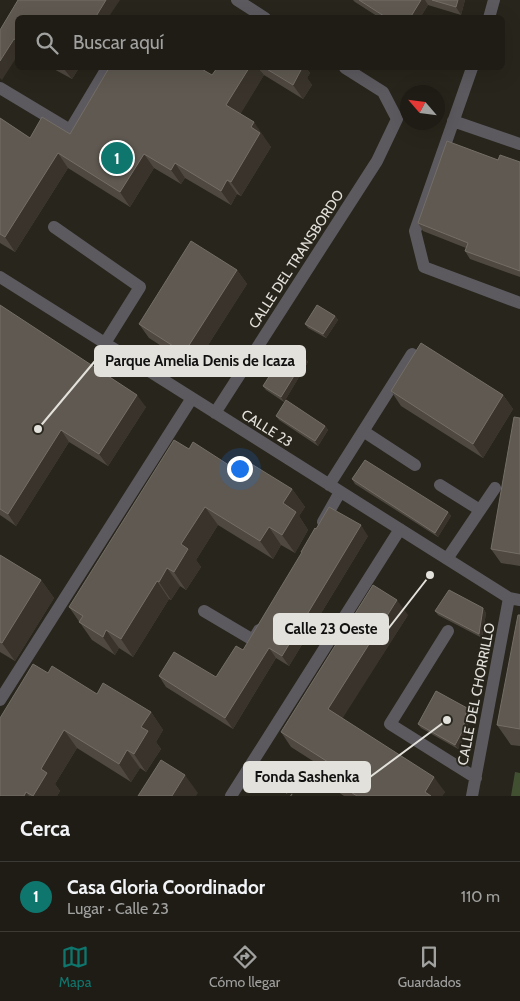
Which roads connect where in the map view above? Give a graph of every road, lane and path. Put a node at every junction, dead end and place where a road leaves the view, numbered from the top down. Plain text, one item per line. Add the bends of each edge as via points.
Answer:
1 (237, 0) edge
2 (494, 0) edge
3 (260, 15) edge
4 (489, 15) edge
5 (107, 70) edge
6 (348, 70) edge
7 (471, 70) edge
8 (0, 88) edge
9 (453, 121) junction
10 (520, 144) edge
11 (54, 228) dead end
12 (0, 277) edge
13 (520, 303) edge
14 (105, 343) junction
15 (412, 354) edge
16 (192, 398) junction
17 (215, 413) junction
18 (363, 431) junction
19 (415, 465) dead end
20 (329, 484) junction
21 (440, 485) dead end
22 (495, 488) dead end
23 (340, 492) junction
24 (480, 510) junction
25 (400, 529) junction
26 (316, 533) edge
27 (447, 559) junction
28 (515, 599) edge
29 (204, 611) dead end
30 (268, 615) edge
31 (448, 631) dead end
32 (0, 700) edge
33 (249, 767) junction
34 (476, 778) junction
35 (231, 796) edge
36 (293, 796) edge
37 (472, 796) edge

1 - 3 street
2 - 4 street
5 - 8 street via 70,130
6 - 17 street, CALLE DEL TRANSBORDO via 383,92 397,119 377,161
7 - 9 street
9 - 10 street
9 - 13 street via 415,231 424,267
11 - 14 street via 140,287
12 - 14 street, CALLE 23
14 - 16 street, CALLE 23
15 - 18 street
16 - 17 street, CALLE 23
16 - 32 street
17 - 20 street, CALLE 23
18 - 19 street
18 - 20 street
20 - 23 street, CALLE 23
21 - 24 street
22 - 24 street
23 - 25 street, CALLE 23
23 - 26 street
24 - 27 street
25 - 27 street, CALLE 23
25 - 33 street
27 - 28 street, CALLE 23
28 - 34 street, CALLE DEL CHORRILLO
29 - 30 street via 253,640
31 - 34 street via 390,724
33 - 35 street
33 - 36 path
34 - 37 street, CALLE DEL CHORRILLO

